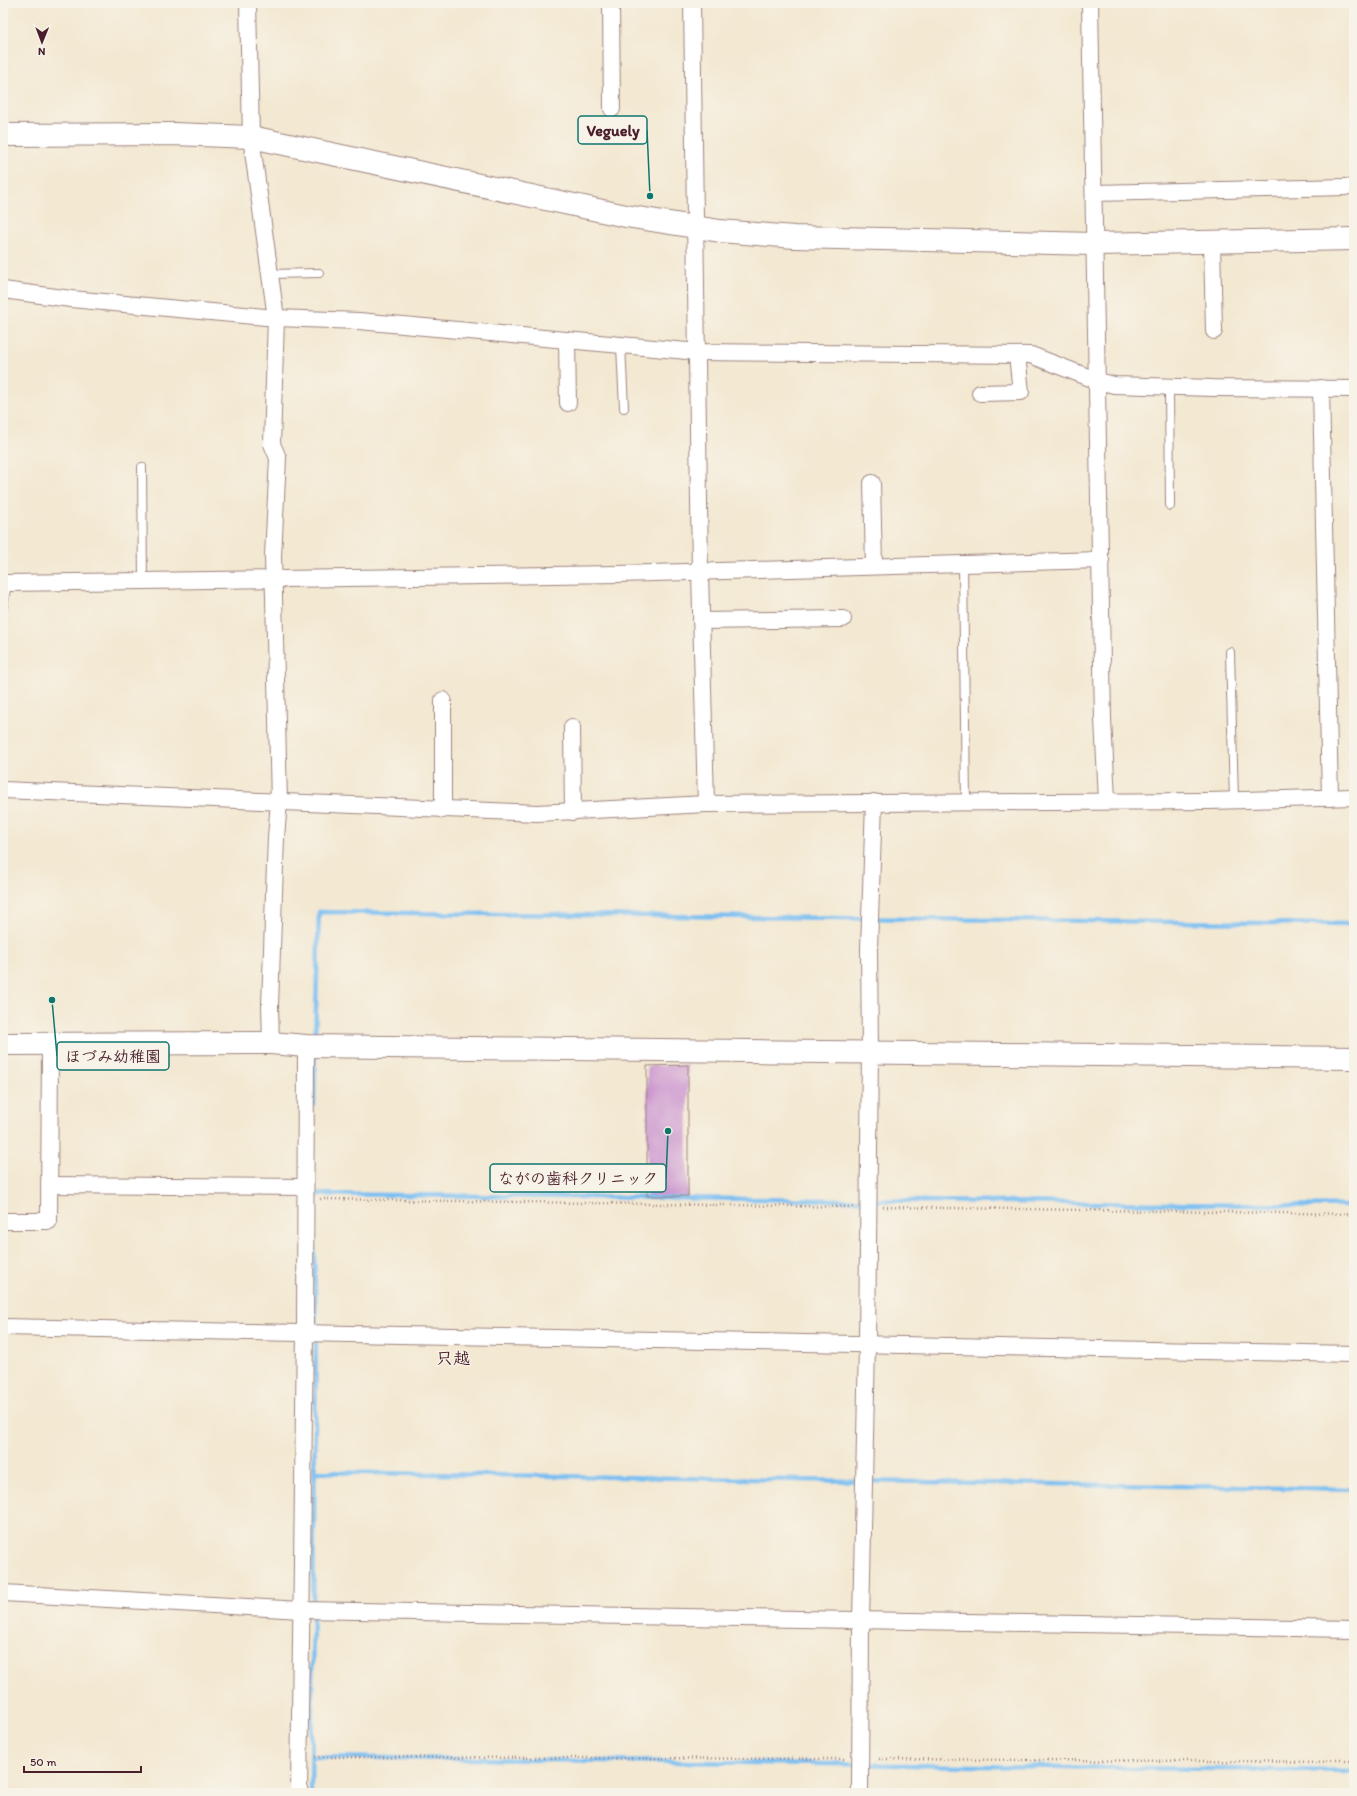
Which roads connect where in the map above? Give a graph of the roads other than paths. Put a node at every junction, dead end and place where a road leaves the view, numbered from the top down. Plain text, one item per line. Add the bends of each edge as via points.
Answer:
1 (248, 3) edge
2 (611, 3) edge
3 (692, 3) edge
4 (1090, 3) edge
5 (612, 109) dead end
6 (3, 135) edge
7 (251, 137) junction
8 (1346, 187) dead end
9 (1094, 193) junction
10 (695, 227) junction
11 (1354, 239) edge
12 (1212, 242) junction
13 (1095, 244) junction
14 (319, 273) dead end
15 (269, 274) junction
16 (3, 290) edge
17 (276, 318) junction
18 (1214, 331) dead end
19 (567, 341) junction
20 (621, 346) junction
21 (698, 352) junction
22 (1017, 355) junction
23 (1098, 381) junction
24 (1169, 387) junction
25 (1321, 388) junction
26 (1354, 389) edge
27 (980, 393) dead end
28 (568, 403) dead end
29 (624, 408) dead end
30 (142, 467) dead end
31 (872, 483) dead end
32 (1170, 506) dead end
33 (1101, 560) junction
34 (963, 564) junction
35 (874, 566) junction
36 (700, 572) junction
37 (274, 579) junction
38 (143, 581) junction
39 (6, 583) joint
40 (3, 606) edge
41 (843, 619) dead end
42 (701, 621) junction
43 (1230, 652) dead end
44 (443, 700) dead end
45 (572, 727) dead end
46 (3, 790) edge
47 (1354, 797) edge
48 (1330, 798) junction
49 (1107, 800) junction
50 (1234, 800) junction
51 (279, 802) junction
52 (874, 802) junction
53 (966, 802) junction
54 (706, 804) junction
55 (443, 810) junction
56 (573, 812) junction
57 (271, 1043) junction
58 (3, 1044) edge
59 (50, 1045) junction
60 (306, 1046) junction
61 (870, 1052) junction
62 (1354, 1058) edge
63 (49, 1185) junction
64 (305, 1193) junction
65 (3, 1220) edge
66 (3, 1327) edge
67 (305, 1332) junction
68 (868, 1345) junction
69 (1354, 1354) edge
70 (3, 1593) edge
71 (301, 1610) junction
72 (861, 1621) junction
73 (1354, 1629) edge
74 (299, 1793) edge
75 (860, 1793) edge

1 - 7 street
2 - 5 street
3 - 10 street
4 - 9 street
6 - 7 street via 167,134
7 - 10 street via 626,216
7 - 15 street
8 - 9 street
9 - 13 street
10 - 13 street via 794,237
10 - 21 street
11 - 12 street
12 - 13 street
12 - 18 street
13 - 23 street
14 - 15 lane
15 - 17 street
16 - 17 street via 71,299
17 - 19 street via 359,321
17 - 37 street via 272,444 278,458
19 - 20 street
19 - 28 street
20 - 21 street
20 - 29 lane
21 - 22 street
21 - 36 street
22 - 23 street via 1031,355
22 - 27 street via 1021,392
23 - 24 street via 1114,385
23 - 33 street
24 - 25 street
24 - 32 lane
25 - 26 street
25 - 48 street
30 - 38 lane
31 - 35 street
33 - 34 street
33 - 49 street
34 - 35 street
34 - 53 lane
35 - 36 street
36 - 37 street
36 - 42 street
37 - 38 street
37 - 51 street
38 - 39 street
39 - 40 lane
41 - 42 street
42 - 54 street
43 - 50 lane
44 - 55 street
45 - 56 street
46 - 51 street
47 - 48 street
48 - 50 street
49 - 50 street
49 - 53 street
51 - 55 street
51 - 57 street via 270,1005
52 - 53 street
52 - 54 street
52 - 61 street via 869,948
54 - 56 street
55 - 56 street via 537,814
57 - 59 street
57 - 60 street
58 - 59 street
59 - 63 street
60 - 61 street
60 - 64 street
61 - 62 street
61 - 68 street
63 - 64 street
63 - 65 street via 49,1221
64 - 67 street
66 - 67 street
67 - 68 street
67 - 71 street
68 - 69 street
68 - 72 street
70 - 71 street
71 - 72 street
71 - 74 street
72 - 73 street
72 - 75 street

